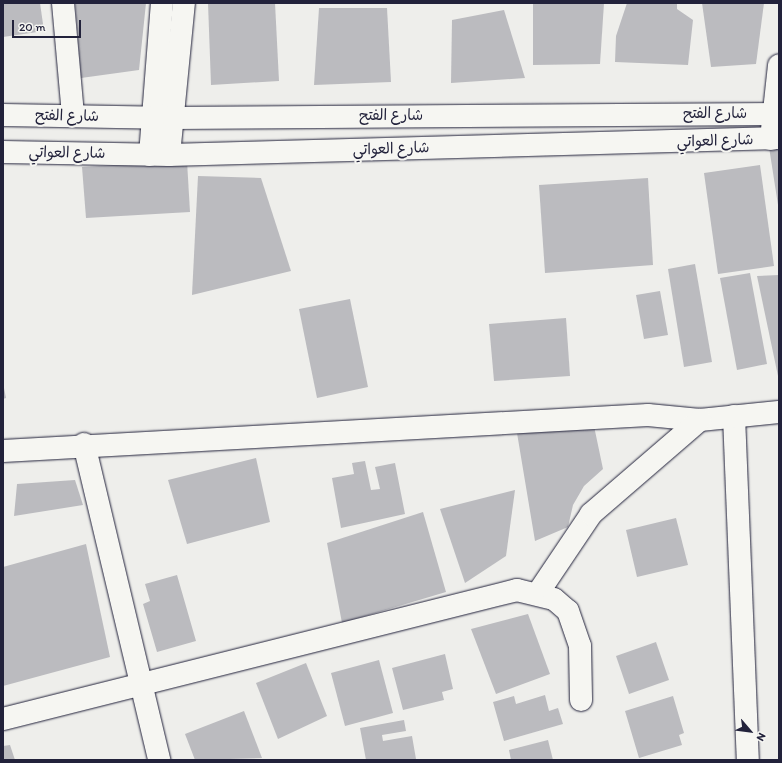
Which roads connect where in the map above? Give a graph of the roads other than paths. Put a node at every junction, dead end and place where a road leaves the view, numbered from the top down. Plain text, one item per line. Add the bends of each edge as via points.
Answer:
1 (63, 3) edge
2 (162, 3) edge
3 (184, 3) edge
4 (779, 65) edge
5 (777, 114) edge
6 (3, 115) edge
7 (73, 116) junction
8 (163, 118) junction
9 (775, 139) edge
10 (3, 152) edge
11 (160, 155) junction
12 (779, 412) edge
13 (734, 416) junction
14 (700, 420) junction
15 (84, 444) junction
16 (3, 451) edge
17 (538, 593) junction
18 (139, 687) junction
19 (582, 700) dead end
20 (3, 719) edge
21 (159, 760) edge
22 (748, 760) edge

1 - 7 street
2 - 8 street
3 - 8 street
4 - 5 street
5 - 8 street, شارع الفتح
5 - 9 street
6 - 7 street, شارع الفتح
7 - 8 street, شارع الفتح
8 - 11 street
9 - 11 street, شارع العواتي
10 - 11 street, شارع العواتي
12 - 13 street
13 - 14 street
13 - 22 street
14 - 15 street via 648,415
14 - 17 street via 591,514
15 - 16 street
15 - 18 street
17 - 18 street via 518,590
17 - 19 street via 554,599 568,611 576,627
18 - 20 street
18 - 21 street

